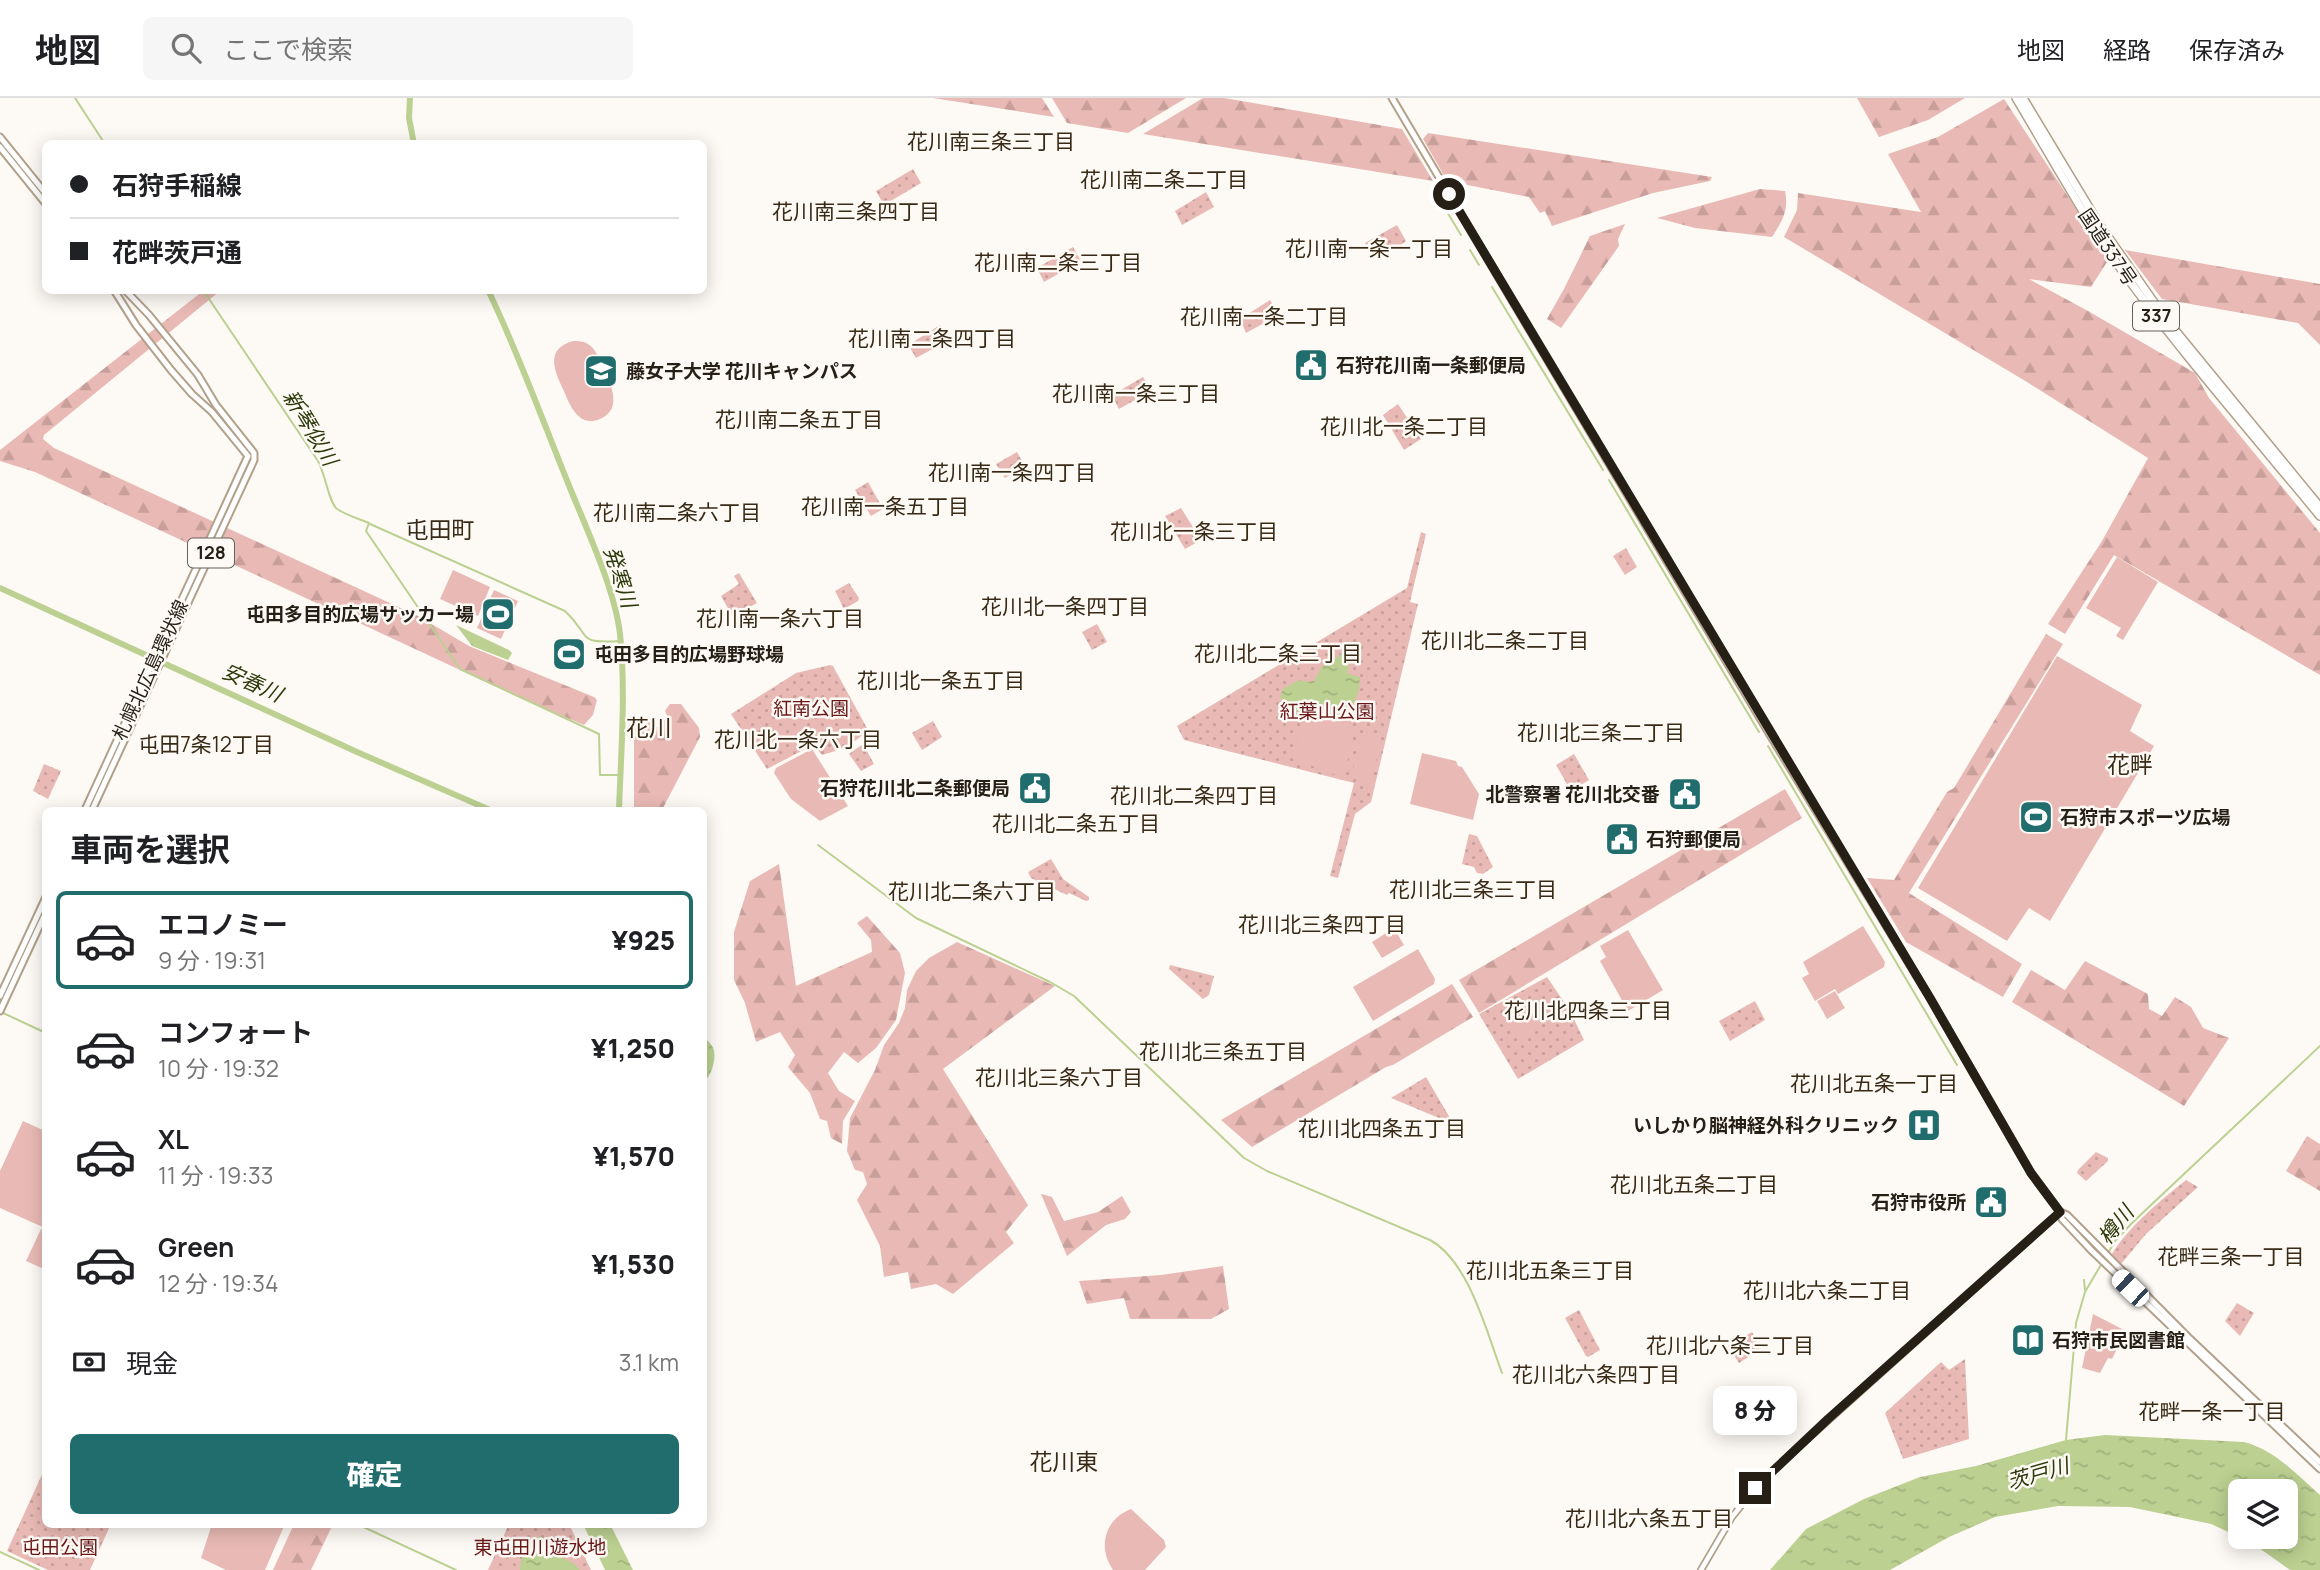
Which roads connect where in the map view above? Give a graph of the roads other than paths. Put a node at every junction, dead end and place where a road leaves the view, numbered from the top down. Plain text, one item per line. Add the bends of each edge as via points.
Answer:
1 (1392, 98) edge
2 (2017, 98) edge
3 (2023, 98) edge
4 (0, 137) edge
5 (0, 147) edge
6 (42, 189) edge
7 (42, 199) edge
8 (117, 294) edge
9 (129, 294) edge
10 (2320, 507) edge
11 (2320, 516) edge
12 (161, 653) junction
13 (156, 665) junction
14 (86, 807) edge
15 (93, 807) edge
16 (42, 906) edge
17 (42, 921) edge
18 (0, 996) edge
19 (1, 1009) edge
20 (2060, 1212) junction
21 (2109, 1263) junction
22 (2320, 1462) edge
23 (2320, 1469) edge
24 (1701, 1570) edge

1 - 20 main road via 2031,1173
2 - 11 highway, 国道337号 / 337 via 2114,258
3 - 10 highway, 国道337号 / 337 via 2099,224 2165,318
4 - 6 main road
5 - 7 main road
8 - 12 main road, 札幌北広島環状線 / 128 via 171,370 248,456
9 - 12 main road, 札幌北広島環状線 / 128 via 198,375 254,453
12 - 13 main road, 札幌北広島環状線 / 128
13 - 14 main road, 札幌北広島環状線 / 128
13 - 15 main road, 札幌北広島環状線 / 128
16 - 18 main road
17 - 19 main road
20 - 21 main road
20 - 24 main road via 1761,1481 1732,1517
21 - 22 main road
21 - 23 main road

